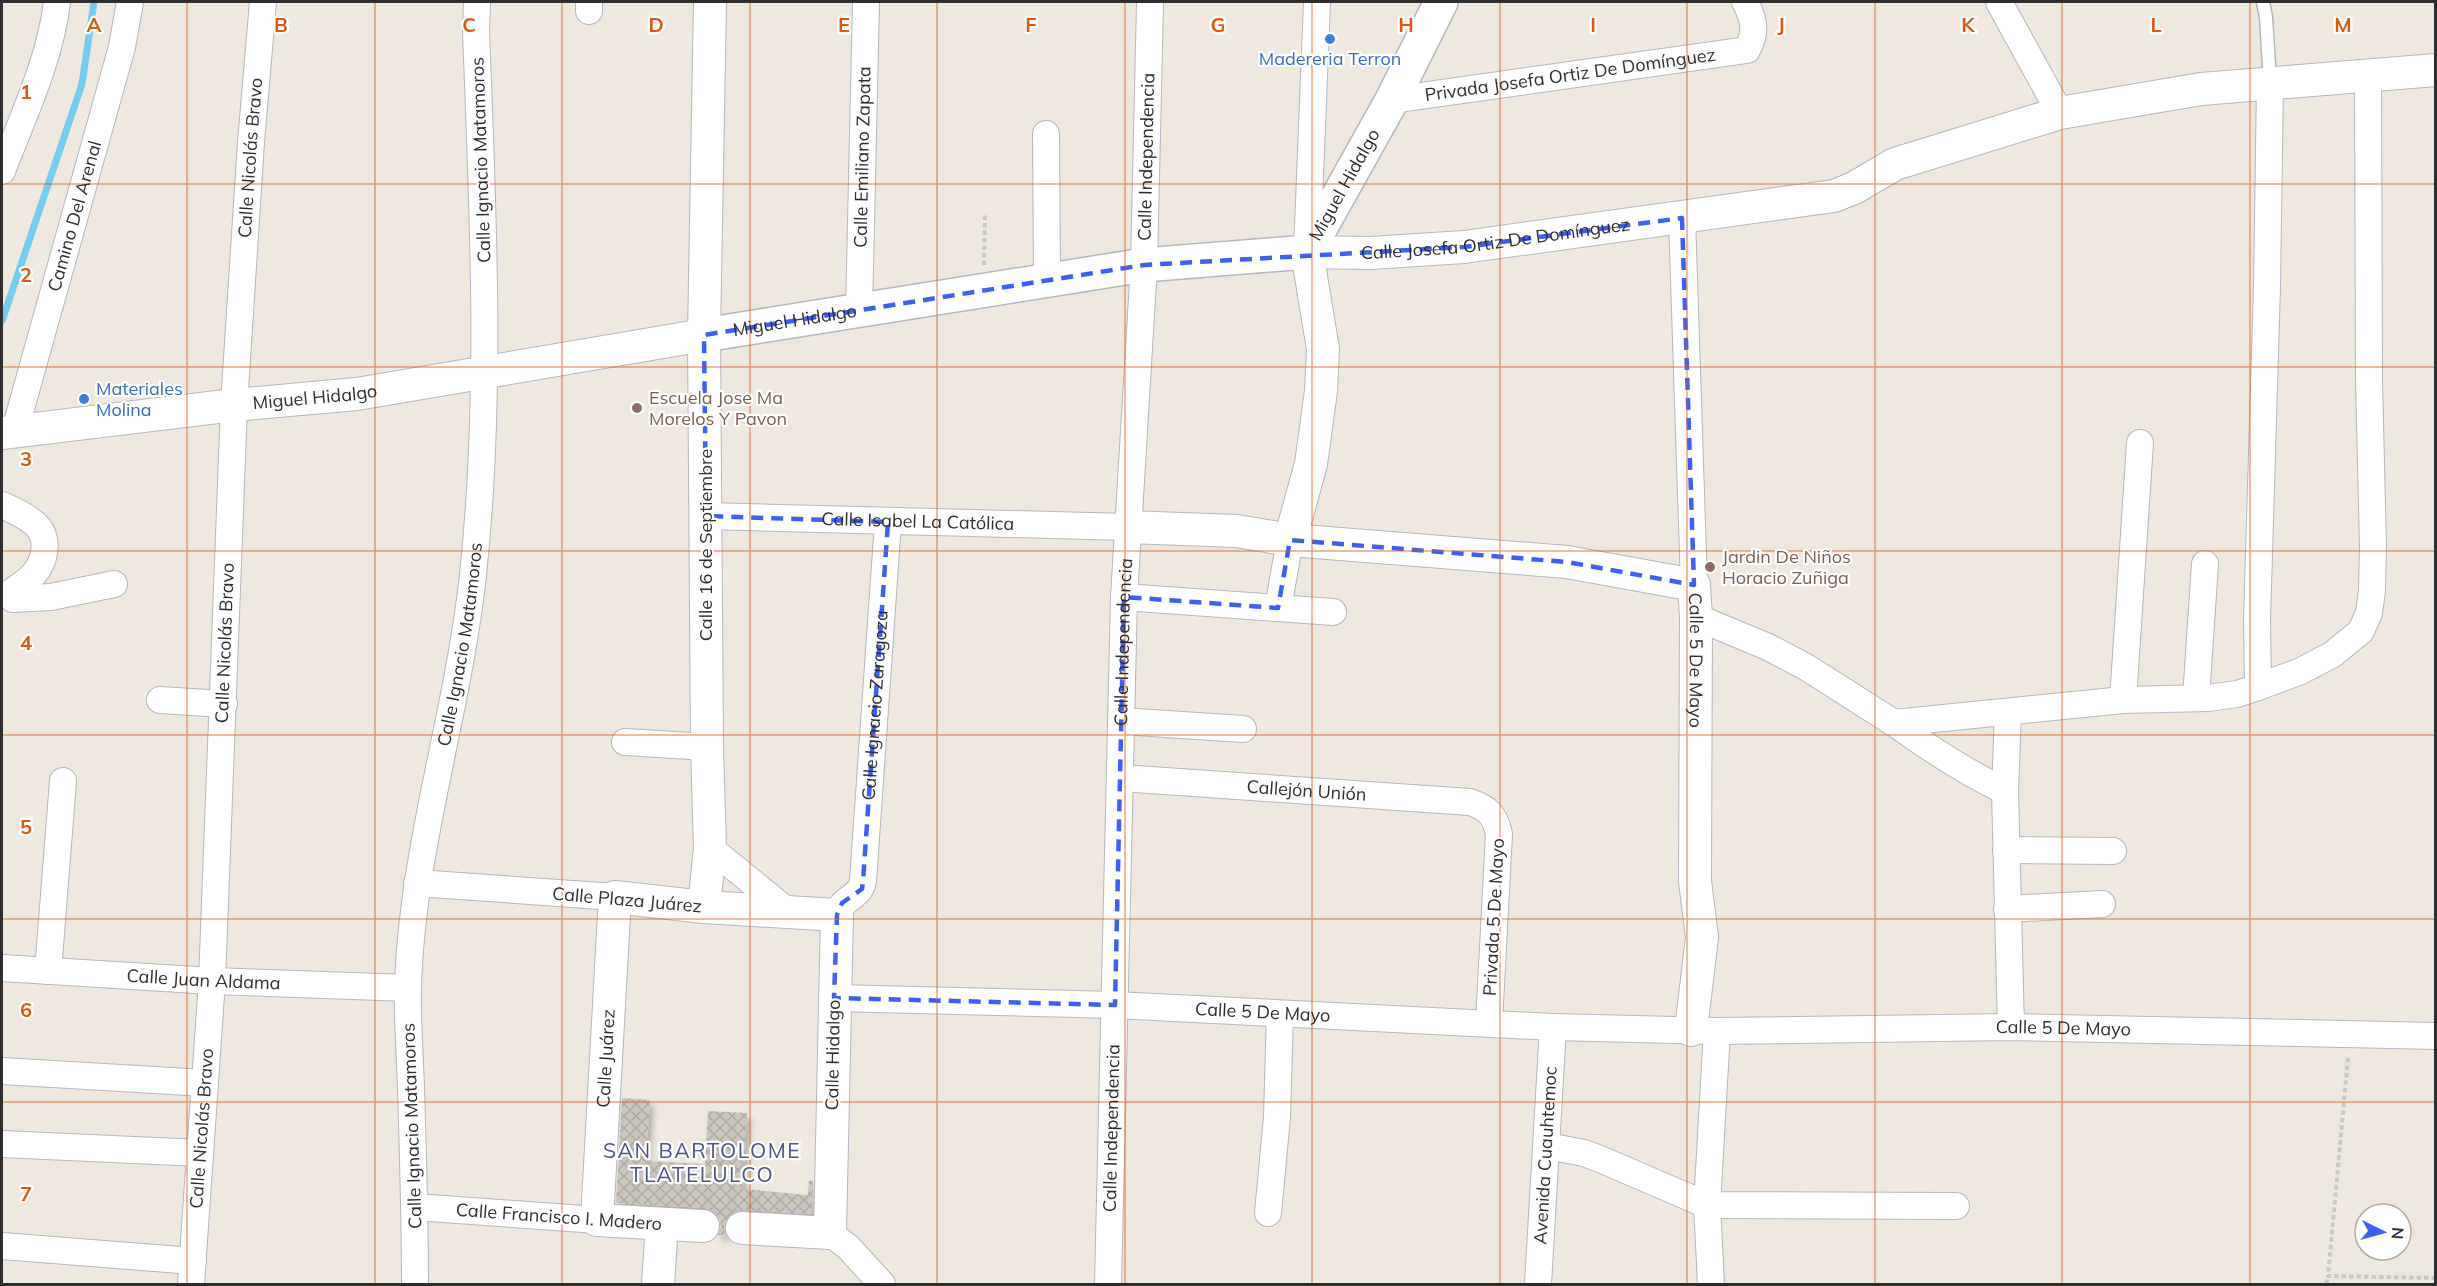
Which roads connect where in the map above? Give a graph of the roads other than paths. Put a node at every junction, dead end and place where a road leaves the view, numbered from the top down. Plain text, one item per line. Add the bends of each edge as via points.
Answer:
1 (57, 2) edge
2 (130, 2) edge
3 (263, 2) edge
4 (477, 2) edge
5 (710, 2) edge
6 (866, 2) edge
7 (1150, 2) edge
8 (1317, 2) edge
9 (1441, 2) edge
10 (1745, 2) edge
11 (1999, 2) edge
12 (2263, 2) edge
13 (2436, 70) edge
14 (2368, 77) junction
15 (2270, 83) junction
16 (1392, 100) junction
17 (2060, 113) junction
18 (1046, 134) dead end
19 (2, 171) edge
20 (1682, 218) junction
21 (1307, 252) junction
22 (1144, 265) junction
23 (1047, 281) junction
24 (860, 311) junction
25 (704, 334) junction
26 (485, 374) junction
27 (234, 405) junction
28 (8, 432) edge
29 (2140, 443) dead end
30 (2, 505) edge
31 (706, 516) junction
32 (888, 522) junction
33 (1128, 527) junction
34 (1290, 540) junction
35 (2205, 564) dead end
36 (114, 584) dead end
37 (1694, 585) junction
38 (1124, 597) junction
39 (1278, 608) junction
40 (1333, 612) dead end
41 (1696, 617) junction
42 (2258, 687) junction
43 (2196, 698) junction
44 (160, 700) dead end
45 (2123, 700) junction
46 (224, 704) junction
47 (2008, 713) junction
48 (1121, 721) junction
49 (1894, 723) junction
50 (1243, 729) dead end
51 (625, 742) dead end
52 (707, 747) junction
53 (1121, 778) junction
54 (63, 781) dead end
55 (2005, 791) junction
56 (1491, 812) joint
57 (710, 848) junction
58 (2006, 850) junction
59 (2113, 851) dead end
60 (417, 883) junction
61 (615, 897) junction
62 (2102, 904) dead end
63 (704, 908) junction
64 (2007, 909) junction
65 (790, 913) junction
66 (837, 915) junction
67 (2, 968) edge
68 (48, 971) junction
69 (212, 981) junction
70 (408, 987) junction
71 (834, 998) junction
72 (1115, 1005) junction
73 (1280, 1014) junction
74 (1489, 1023) junction
75 (1553, 1027) junction
76 (2011, 1027) junction
77 (1704, 1031) junction
78 (2436, 1036) edge
79 (2, 1071) edge
80 (205, 1083) junction
81 (2, 1144) edge
82 (1547, 1146) junction
83 (200, 1153) junction
84 (1707, 1205) junction
85 (1956, 1206) dead end
86 (415, 1207) junction
87 (1268, 1213) dead end
88 (597, 1220) junction
89 (662, 1224) junction
90 (703, 1226) dead end
91 (742, 1228) dead end
92 (830, 1233) junction
93 (2, 1246) edge
94 (192, 1273) edge
95 (875, 1280) edge
96 (415, 1284) edge
97 (658, 1284) edge
98 (1108, 1284) edge
99 (1538, 1284) edge
100 (1710, 1284) edge

1 - 19 street via 38,78
2 - 28 street, Camino Del Arenal via 122,47
3 - 27 street, Calle Nicolás Bravo
4 - 26 street, Calle Ignacio Matamoros
5 - 25 street, Calle 16 de Septiembre
6 - 24 street, Calle Emiliano Zapata
7 - 22 street, Calle Independencia
8 - 21 street
9 - 16 main road, Miguel Hidalgo
10 - 16 street, Privada Josefa Ortiz De Domínguez via 1754,25 1753,40 1747,50
11 - 17 street
12 - 15 lane
13 - 14 street, Calle Josefa Ortiz De Domínguez
14 - 15 street, Calle Josefa Ortiz De Domínguez
14 - 42 street via 2373,546 2369,613 2361,631 2333,654
15 - 17 street, Calle Josefa Ortiz De Domínguez via 2202,89
15 - 42 street
16 - 21 main road, Miguel Hidalgo
17 - 20 street, Calle Josefa Ortiz De Domínguez via 1895,164 1834,196
18 - 23 street
20 - 21 street, Calle Josefa Ortiz De Domínguez via 1464,247 1370,253
20 - 37 street, Calle 5 De Mayo
21 - 22 main road, Miguel Hidalgo
21 - 34 street via 1323,349 1321,391 1311,464
22 - 23 main road, Miguel Hidalgo
22 - 33 street, Calle Independencia
23 - 24 main road, Miguel Hidalgo
24 - 25 main road, Miguel Hidalgo
25 - 26 street, Miguel Hidalgo
25 - 31 street, Calle 16 de Septiembre
26 - 27 street, Miguel Hidalgo via 357,394
26 - 60 street, Calle Ignacio Matamoros via 480,500 468,622
27 - 28 street, Miguel Hidalgo
27 - 46 street, Calle Nicolás Bravo
29 - 45 street
30 - 36 street via 33,522 44,535 45,543 39,567 10,593 13,599 51,597
31 - 32 street, Calle Isabel La Católica
31 - 52 street, Calle 16 de Septiembre
32 - 33 street, Calle Isabel La Católica
32 - 66 street, Calle Ignacio Zaragoza via 862,889 842,903
33 - 34 street via 1237,531
33 - 38 street, Calle Independencia
34 - 37 street via 1567,562
34 - 39 street
35 - 43 street
37 - 41 street, Calle 5 De Mayo
38 - 39 street
38 - 48 street, Calle Independencia
39 - 40 street
41 - 49 street via 1806,667
41 - 77 street, Calle 5 De Mayo via 1695,881 1702,937
42 - 43 street
43 - 45 street
44 - 46 street
45 - 47 street
46 - 69 street, Calle Nicolás Bravo
47 - 49 street
47 - 55 street
48 - 50 street
48 - 53 street, Calle Independencia
49 - 55 street via 1965,771
51 - 52 street
52 - 57 street, Calle 16 de Septiembre
53 - 56 street, Callejón Unión via 1470,802
53 - 72 street, Calle Independencia
54 - 68 street
55 - 58 street
56 - 74 street, Privada 5 De Mayo via 1499,834
57 - 63 street, Calle 16 de Septiembre
57 - 65 street
58 - 59 street
58 - 64 street
60 - 61 street, Calle Plaza Juárez
60 - 70 street, Calle Ignacio Matamoros
61 - 63 street, Calle Plaza Juárez
61 - 88 street, Calle Juárez
62 - 64 street
63 - 65 street, Calle Plaza Juárez
64 - 76 street
65 - 66 street, Calle Plaza Juárez
66 - 71 street, Calle Hidalgo
67 - 68 street, Calle Juan Aldama
68 - 69 street, Calle Juan Aldama
69 - 70 street, Calle Juan Aldama
69 - 80 street, Calle Nicolás Bravo
70 - 86 street, Calle Ignacio Matamoros
71 - 72 street, Calle 5 De Mayo
71 - 92 street, Calle Hidalgo
72 - 73 street, Calle 5 De Mayo
72 - 98 street, Calle Independencia
73 - 74 street, Calle 5 De Mayo
73 - 87 street via 1277,1117
74 - 75 street, Calle 5 De Mayo
75 - 77 street, Calle 5 De Mayo
75 - 82 street, Avenida Cuauhtemoc
76 - 77 street, Calle 5 De Mayo
76 - 78 street, Calle 5 De Mayo
77 - 84 street
79 - 80 street
80 - 83 street, Calle Nicolás Bravo
81 - 83 street
82 - 84 street via 1592,1156
82 - 99 street, Avenida Cuauhtemoc
83 - 94 street, Calle Nicolás Bravo
84 - 85 street
84 - 100 street
86 - 88 street, Calle Francisco I. Madero
86 - 96 street, Calle Ignacio Matamoros
88 - 89 street, Calle Francisco I. Madero
89 - 90 street, Calle Francisco I. Madero
89 - 97 street
91 - 92 street
92 - 95 street via 848,1247
93 - 94 street

